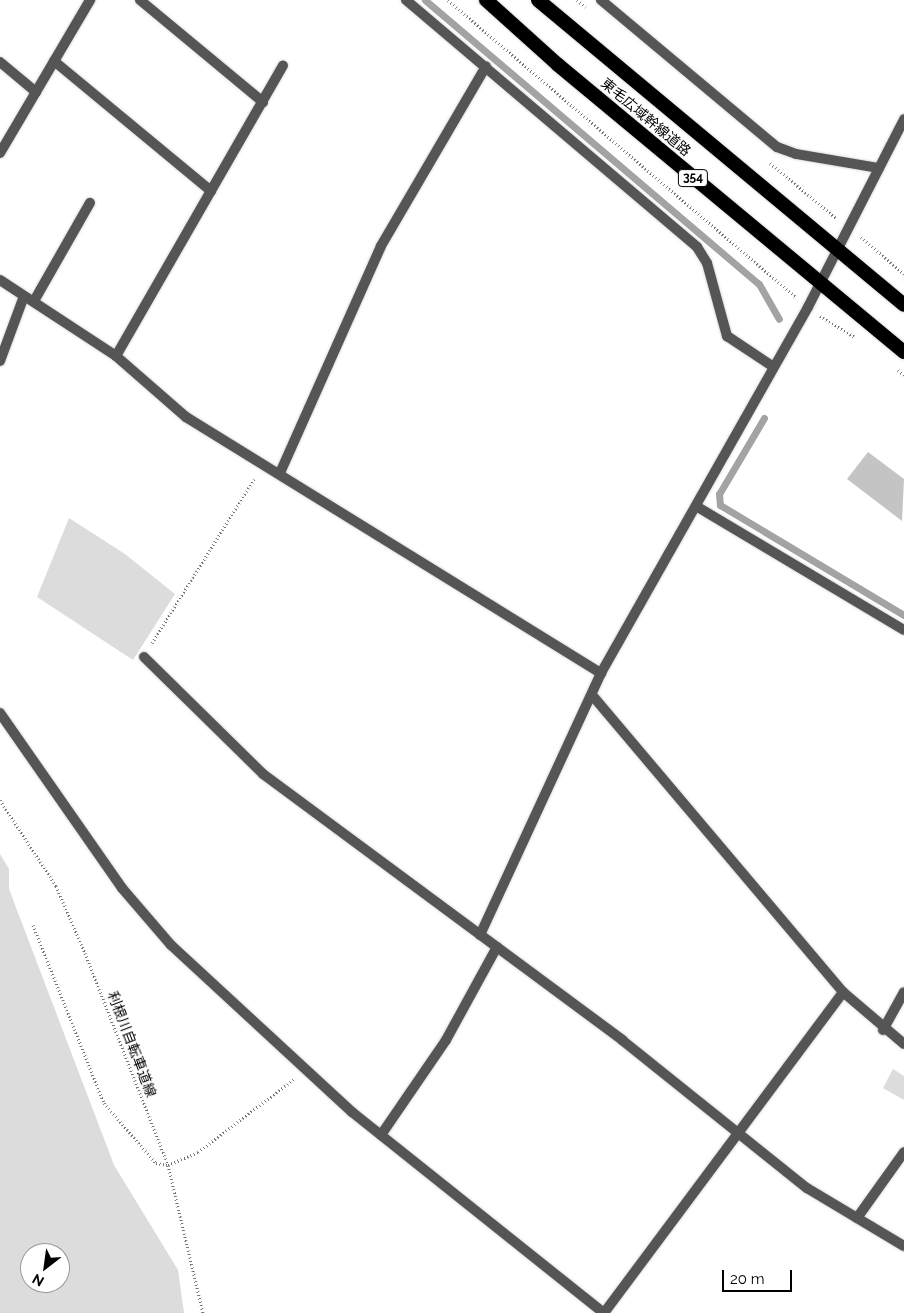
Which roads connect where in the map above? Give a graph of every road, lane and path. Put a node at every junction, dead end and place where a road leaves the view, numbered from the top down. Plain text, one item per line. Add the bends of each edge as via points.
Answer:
1 (90, 0) edge
2 (140, 0) edge
3 (406, 0) edge
4 (448, 0) edge
5 (486, 0) edge
6 (538, 0) edge
7 (601, 0) edge
8 (54, 61) junction
9 (0, 62) edge
10 (283, 66) dead end
11 (486, 66) junction
12 (36, 92) junction
13 (263, 102) junction
14 (904, 120) edge
15 (0, 153) edge
16 (879, 168) junction
17 (211, 191) junction
18 (90, 202) dead end
19 (862, 238) dead end
20 (837, 251) junction
21 (904, 274) edge
22 (0, 280) edge
23 (820, 284) junction
24 (24, 296) junction
25 (794, 296) dead end
26 (34, 301) junction
27 (904, 305) edge
28 (824, 320) dead end
29 (838, 330) dead end
30 (904, 352) edge
31 (116, 356) junction
32 (0, 361) edge
33 (772, 366) junction
34 (264, 464) junction
35 (280, 473) junction
36 (696, 506) junction
37 (904, 630) edge
38 (144, 657) joint
39 (601, 673) junction
40 (592, 695) junction
41 (0, 713) edge
42 (0, 800) edge
43 (33, 925) dead end
44 (480, 935) junction
45 (498, 947) junction
46 (843, 992) junction
47 (904, 992) edge
48 (883, 1030) junction
49 (904, 1044) edge
50 (307, 1070) junction
51 (381, 1135) junction
52 (738, 1135) junction
53 (904, 1152) edge
54 (168, 1165) junction
55 (857, 1218) junction
56 (904, 1246) edge
57 (203, 1313) edge
58 (604, 1313) edge

1 - 8 street
2 - 13 street
3 - 11 street
4 - 25 path
5 - 23 highway, 東毛広域幹線道路 / 354
6 - 20 highway, 東毛広域幹線道路 / 354
7 - 16 street via 777,147 796,154
8 - 12 street
8 - 17 street
9 - 12 street
10 - 13 street
11 - 33 street via 697,248 707,263 726,336
11 - 35 street via 381,246
12 - 15 street
13 - 17 street
14 - 16 street
16 - 20 street
17 - 31 street
18 - 26 street
19 - 21 path
20 - 23 street
20 - 27 highway, 東毛広域幹線道路 / 354
22 - 24 street
23 - 30 highway, 東毛広域幹線道路 / 354
23 - 33 street
24 - 26 street
24 - 32 street
26 - 31 street
28 - 29 path
31 - 34 street via 186,417
33 - 36 street
34 - 35 street
34 - 38 path
35 - 39 street
36 - 37 street
36 - 39 street
38 - 44 street via 263,774
39 - 40 street
40 - 44 street
40 - 46 street
41 - 50 street via 152,926
42 - 54 path, 利根川自転車道線 via 56,886
43 - 54 path via 104,1102 156,1163
44 - 45 street
45 - 51 street via 446,1040
45 - 52 street
46 - 48 street
46 - 52 street
47 - 48 street
48 - 49 street
50 - 51 street
50 - 54 path via 198,1152
51 - 58 street
52 - 55 street via 807,1188
52 - 58 street
53 - 55 street
54 - 57 path, 利根川自転車道線
55 - 56 street

